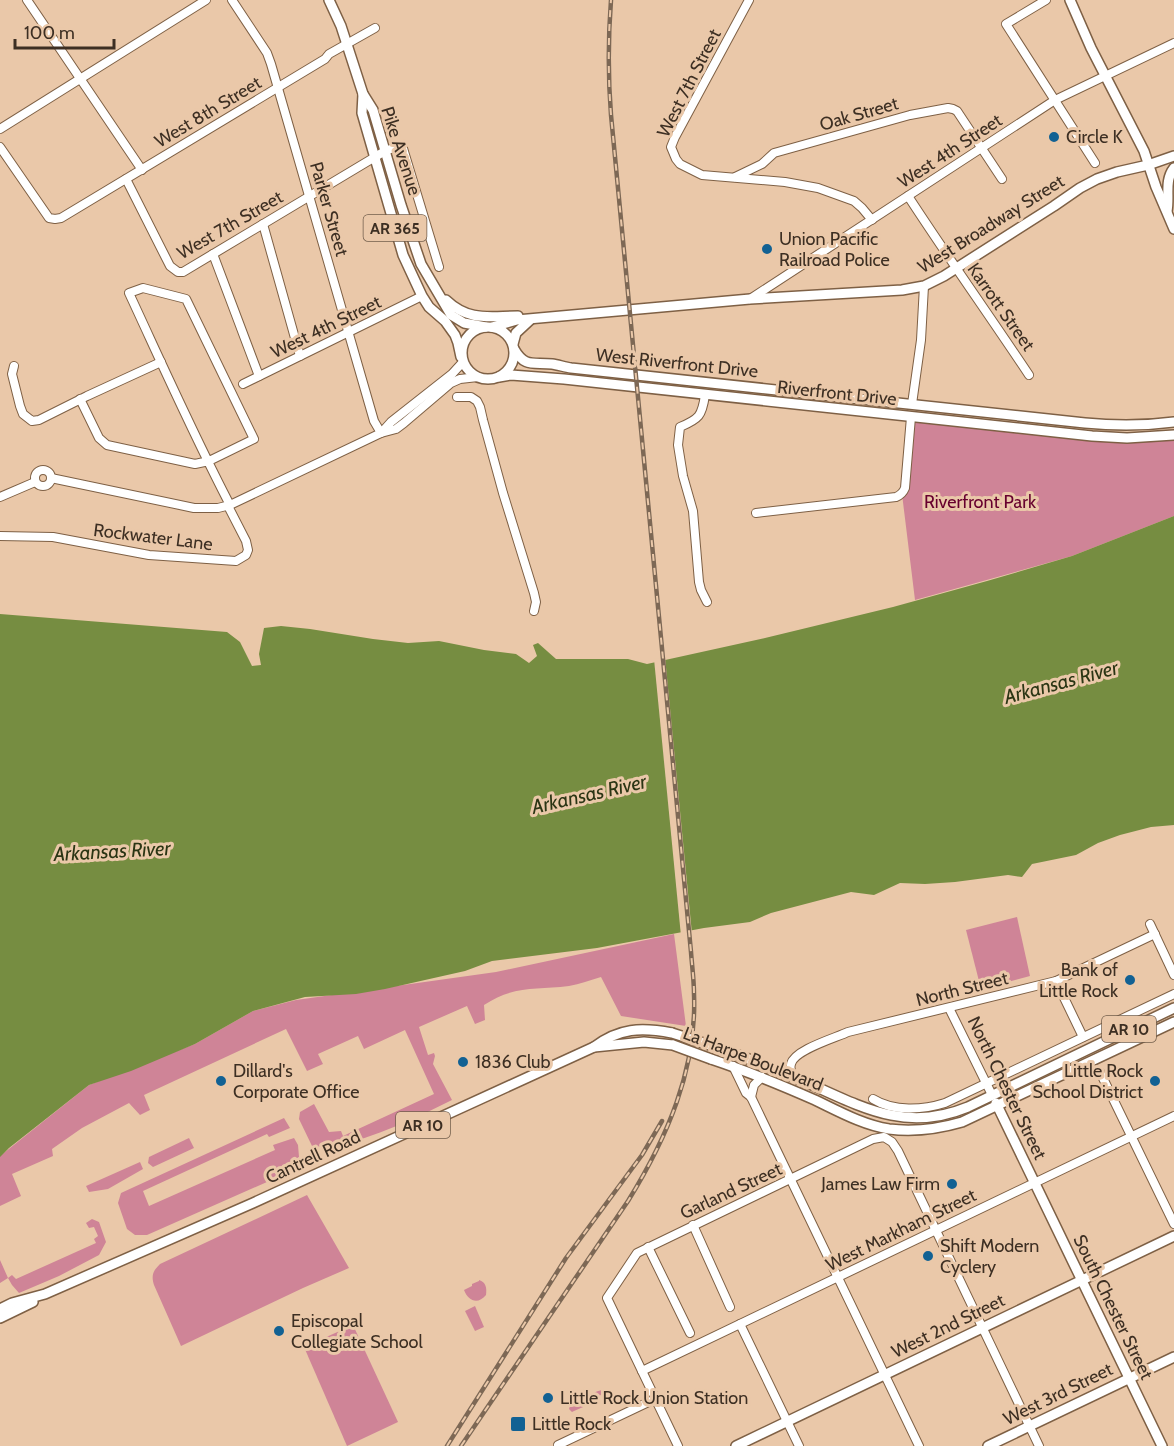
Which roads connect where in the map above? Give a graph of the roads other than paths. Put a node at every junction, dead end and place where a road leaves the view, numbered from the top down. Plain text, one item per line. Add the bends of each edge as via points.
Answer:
1 (27, 0) edge
2 (206, 0) edge
3 (232, 0) edge
4 (329, 0) edge
5 (749, 0) edge
6 (1046, 0) edge
7 (1070, 0) edge
8 (375, 27) dead end
9 (1174, 43) edge
10 (347, 44) junction
11 (1105, 76) junction
12 (80, 79) junction
13 (278, 87) junction
14 (363, 94) junction
15 (1055, 100) junction
16 (0, 129) edge
17 (0, 147) edge
18 (981, 148) junction
19 (385, 151) junction
20 (1174, 156) edge
21 (374, 158) junction
22 (1095, 163) dead end
23 (762, 164) junction
24 (1148, 165) junction
25 (1174, 168) edge
26 (142, 170) junction
27 (734, 178) junction
28 (126, 179) junction
29 (1002, 179) dead end
30 (766, 180) junction
31 (309, 196) junction
32 (908, 196) junction
33 (1167, 214) junction
34 (872, 220) junction
35 (263, 224) junction
36 (1174, 229) edge
37 (213, 254) junction
38 (439, 267) dead end
39 (956, 268) junction
40 (924, 286) junction
41 (438, 292) junction
42 (422, 296) junction
43 (750, 299) junction
44 (532, 319) junction
45 (489, 327) junction
46 (348, 332) junction
47 (513, 346) junction
48 (300, 356) junction
49 (462, 359) junction
50 (161, 362) junction
51 (14, 366) dead end
52 (1029, 375) dead end
53 (259, 376) junction
54 (478, 377) junction
55 (499, 377) junction
56 (243, 384) dead end
57 (705, 394) junction
58 (457, 397) dead end
59 (80, 399) junction
60 (912, 404) junction
61 (911, 417) junction
62 (1170, 423) edge
63 (381, 433) junction
64 (1174, 435) edge
65 (209, 461) junction
66 (51, 478) junction
67 (35, 482) junction
68 (0, 497) edge
69 (229, 505) junction
70 (756, 513) dead end
71 (0, 536) edge
72 (707, 602) dead end
73 (534, 611) dead end
74 (1150, 924) dead end
75 (1155, 934) junction
76 (1174, 975) edge
77 (1056, 981) junction
78 (1174, 994) edge
79 (949, 1008) junction
80 (1174, 1008) edge
81 (1174, 1022) edge
82 (1083, 1037) junction
83 (594, 1047) junction
84 (733, 1066) junction
85 (1100, 1072) dead end
86 (790, 1074) junction
87 (762, 1077) junction
88 (985, 1083) junction
89 (992, 1095) junction
90 (751, 1097) junction
91 (873, 1099) dead end
92 (998, 1106) junction
93 (1174, 1116) edge
94 (1132, 1136) junction
95 (790, 1179) junction
96 (1035, 1182) junction
97 (1174, 1224) edge
98 (693, 1225) junction
99 (936, 1230) junction
100 (1174, 1236) edge
101 (648, 1247) junction
102 (837, 1277) junction
103 (1082, 1280) junction
104 (14, 1307) junction
105 (730, 1307) dead end
106 (0, 1309) edge
107 (0, 1318) edge
108 (740, 1324) junction
109 (983, 1328) junction
110 (690, 1333) dead end
111 (1174, 1357) edge
112 (642, 1371) junction
113 (885, 1375) junction
114 (1129, 1378) junction
115 (655, 1399) junction
116 (787, 1422) junction
117 (1030, 1426) junction
118 (559, 1446) edge
119 (678, 1446) edge
120 (736, 1446) edge
121 (799, 1446) edge
122 (919, 1446) edge
123 (988, 1446) edge
124 (1039, 1446) edge
125 (1162, 1446) edge

1 - 12 street
2 - 12 street
3 - 13 street, Parker Street via 267,53
4 - 10 main road, Pike Avenue / AR 365
5 - 27 street, West 7th Street via 671,147 678,162 702,176
6 - 15 street via 1006,24
7 - 11 main road
8 - 10 street, West 8th Street
9 - 11 street, West 4th Street
10 - 13 street, West 8th Street
10 - 14 main road, Pike Avenue / AR 365
11 - 15 street, West 4th Street
11 - 24 main road
12 - 16 street
12 - 26 street
13 - 26 street, West 8th Street
13 - 31 street, Parker Street
14 - 19 main road, Pike Avenue / AR 365 via 373,110
14 - 21 main road, Pike Avenue / AR 365 via 362,113
15 - 18 street, West 4th Street
15 - 22 street
17 - 28 street, West 8th Street via 49,218 61,218
18 - 23 street, Oak Street via 953,109 910,115 774,153
18 - 29 street
18 - 32 street, West 4th Street
19 - 21 street, West 7th Street
19 - 38 street via 402,145
19 - 41 main road, Pike Avenue / AR 365 via 416,250
20 - 24 main road, West Broadway Street
21 - 31 street, West 7th Street
21 - 42 main road, Pike Avenue / AR 365 via 403,255
23 - 27 street, Oak Street
23 - 30 street
24 - 33 main road
24 - 39 main road, West Broadway Street / AR 365 via 1089,183
25 - 33 main road via 1168,181
26 - 28 street, West 8th Street
27 - 30 street, West 7th Street
28 - 37 street, West 7th Street via 170,266 183,272
30 - 34 street via 802,184 854,201
31 - 35 street, West 7th Street
31 - 46 street, Parker Street
32 - 34 street, West 4th Street
32 - 39 street, Karrott Street
33 - 36 main road
34 - 43 street, West 4th Street
35 - 37 street, West 7th Street
35 - 48 street
37 - 53 street
39 - 40 main road, West Broadway Street / AR 365
39 - 52 street, Karrott Street
40 - 43 main road, West Broadway Street / AR 365
40 - 60 street
41 - 44 main road, AR 365 via 453,307 471,315
41 - 45 main road, Pike Avenue via 457,320
42 - 46 street, West 4th Street
42 - 49 main road, Pike Avenue / AR 365 via 451,328
43 - 44 main road, West Broadway Street / AR 365
44 - 45 main road, West Broadway Street
44 - 47 main road via 517,332
45 - 47 main road via 503,332
45 - 49 main road via 468,335
46 - 48 street, West 4th Street
46 - 63 street, Parker Street
47 - 55 main road via 512,363
47 - 60 main road, West Riverfront Drive via 521,359 529,363
48 - 53 street, West 4th Street
49 - 54 main road, AR 365
49 - 63 street via 452,374
50 - 59 street
50 - 65 street
50 - 65 street via 129,293 143,288 186,299 254,439
51 - 59 street via 12,374 20,406 33,421
53 - 56 street, West 4th Street
54 - 55 main road
54 - 63 street via 455,381 396,429
55 - 57 main road, Riverfront Drive via 564,379
57 - 61 main road, Riverfront Drive
57 - 72 street via 698,418 680,427 678,445 693,511 699,582
58 - 73 street via 471,397 480,407 534,593
59 - 65 street via 99,438 107,445 195,464
60 - 61 main road
60 - 62 main road, West Riverfront Drive via 1104,425
61 - 64 main road, Riverfront Drive via 1106,438
61 - 70 street via 905,488 899,496
63 - 69 street
65 - 69 street
66 - 67 street via 44,486
66 - 67 street via 46,470 39,470 34,475
66 - 69 street via 194,508
67 - 68 street
69 - 71 street, Rockwater Lane via 248,550 236,561 149,555 53,537
74 - 75 street
75 - 76 street
75 - 77 street, North Street
77 - 79 street, North Street
77 - 82 street
78 - 82 street
79 - 86 street, North Street via 832,1038 796,1056 790,1063
79 - 88 street, North Chester Street
80 - 89 main road, La Harpe Boulevard / AR 10
81 - 92 main road, La Harpe Boulevard / AR 10
82 - 88 street
83 - 84 main road, La Harpe Boulevard / AR 10, bridge via 654,1042
83 - 86 main road, La Harpe Boulevard / AR 10, bridge via 615,1034 652,1030 716,1047
83 - 104 main road, Cantrell Road / AR 10
84 - 87 main road, La Harpe Boulevard / AR 10
84 - 90 street
85 - 94 street
86 - 89 main road, La Harpe Boulevard / AR 10 via 861,1107 900,1117 956,1112
87 - 90 street
87 - 92 main road, La Harpe Boulevard / AR 10 via 887,1129 947,1127
88 - 89 street, North Chester Street
88 - 91 street via 930,1107 890,1106
89 - 92 main road, North Chester Street
90 - 95 street
92 - 96 main road, North Chester Street
93 - 94 street, West Markham Street
94 - 96 street, West Markham Street
94 - 97 street
95 - 98 street, Garland Street
95 - 99 street, Garland Street via 877,1138 886,1138 898,1151
95 - 102 street
96 - 99 street, West Markham Street
96 - 103 main road, South Chester Street
98 - 101 street, Garland Street
98 - 105 street
99 - 102 street, West Markham Street
99 - 109 street
100 - 103 main road, West 2nd Street
101 - 110 street
101 - 112 street, Garland Street via 637,1253 607,1298
102 - 108 street, West Markham Street
102 - 113 street
103 - 109 main road, West 2nd Street
103 - 114 main road, South Chester Street
104 - 106 main road, Cantrell Road / AR 10
104 - 107 main road, Cantrell Road / AR 10
108 - 112 street, West Markham Street
108 - 116 street
109 - 113 main road, West 2nd Street
109 - 117 street
111 - 114 main road, West 3rd Street
112 - 115 street
113 - 116 main road, West 2nd Street
113 - 122 street
114 - 117 main road, West 3rd Street
114 - 125 main road, South Chester Street
115 - 118 street
115 - 119 street
116 - 120 main road, West 2nd Street
116 - 121 street
117 - 123 main road, West 3rd Street
117 - 124 street

